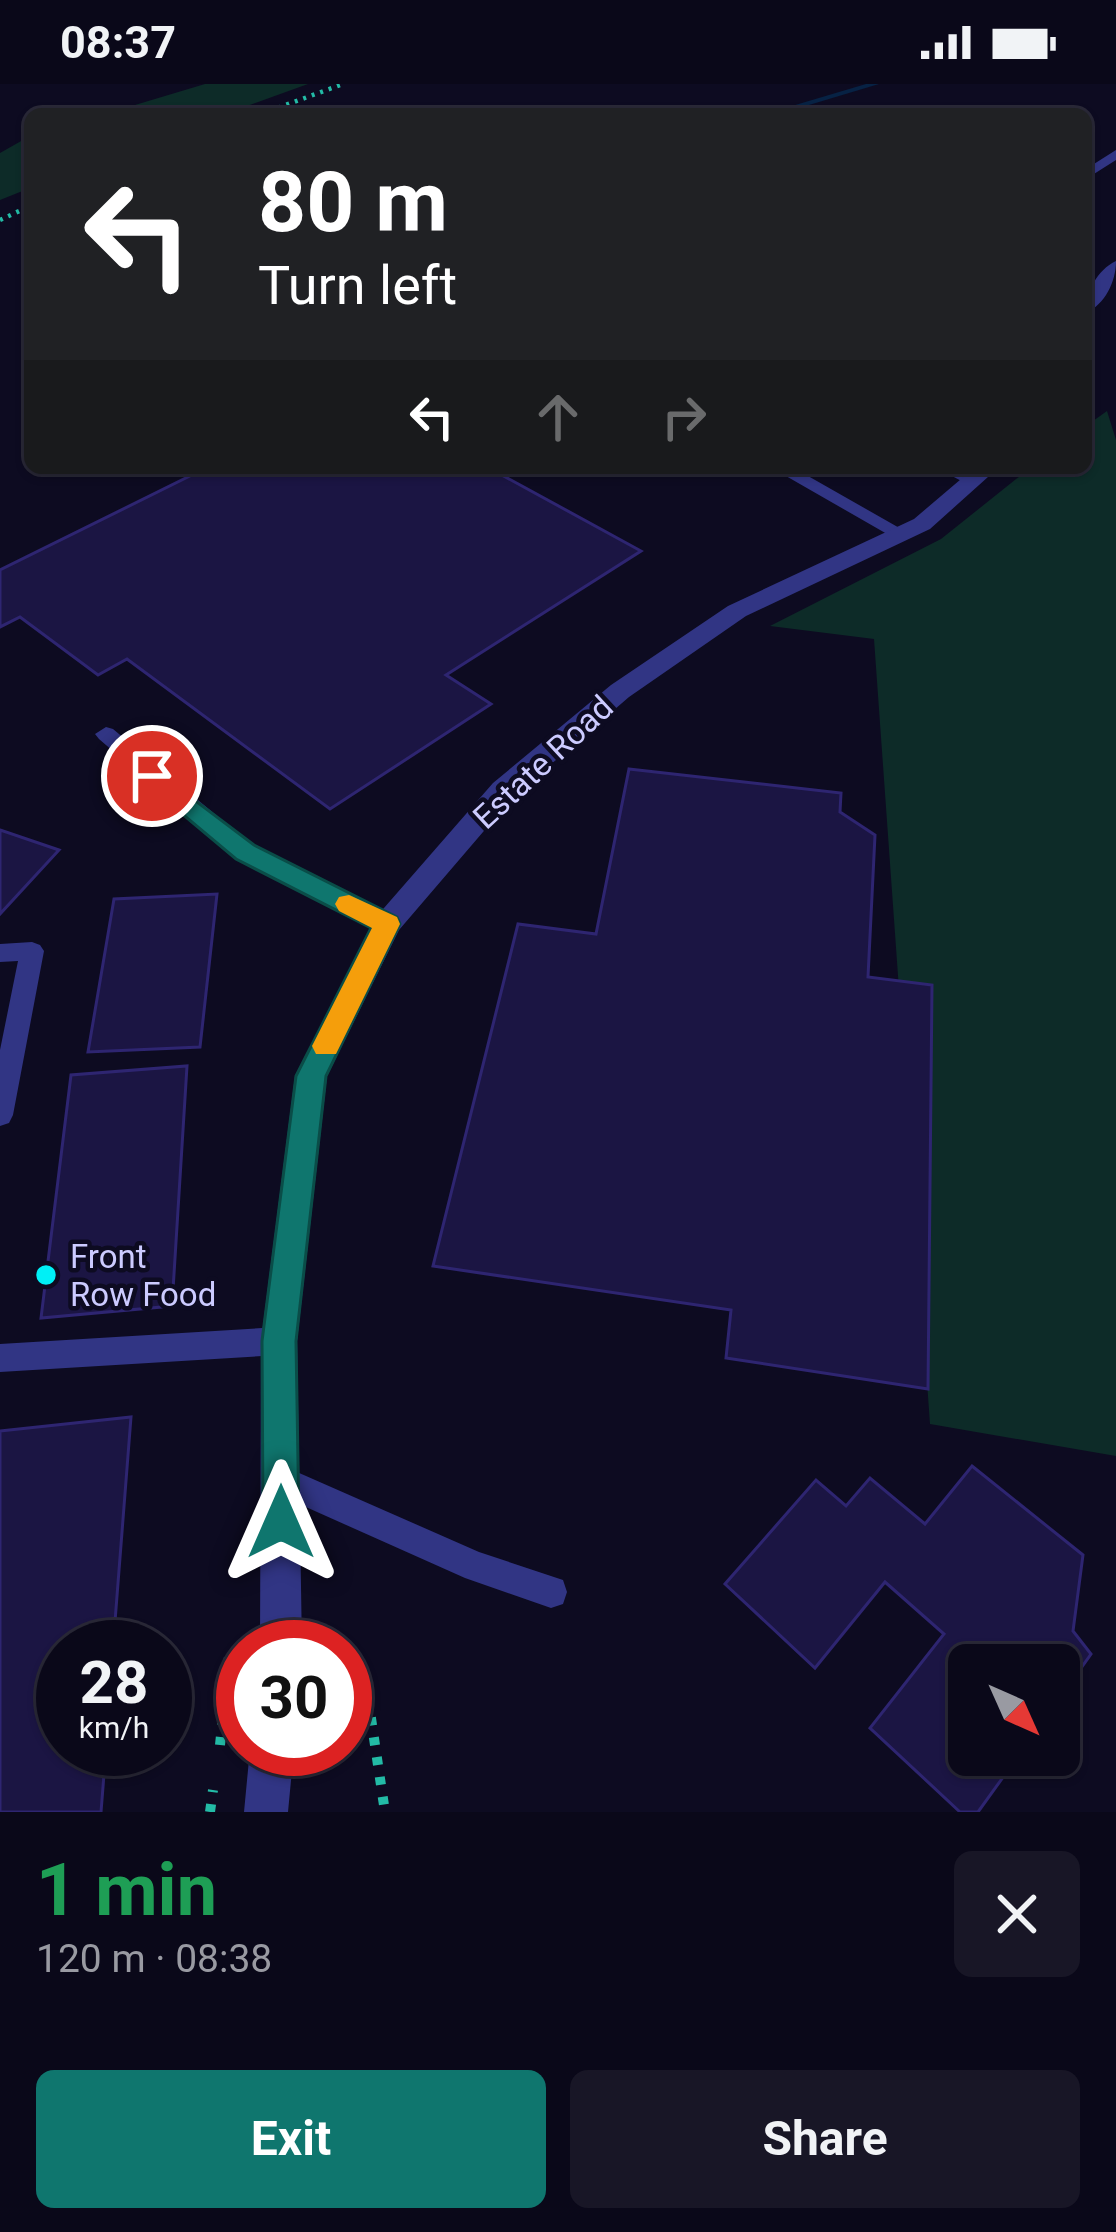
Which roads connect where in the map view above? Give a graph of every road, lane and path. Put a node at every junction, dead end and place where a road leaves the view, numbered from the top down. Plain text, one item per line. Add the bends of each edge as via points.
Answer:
1 (343, 84) edge
2 (277, 108) edge
3 (1116, 267) edge
4 (1092, 299) edge
5 (792, 474) edge
6 (967, 474) edge
7 (901, 535) junction
8 (106, 734) dead end
9 (387, 924) junction
10 (0, 953) edge
11 (0, 1115) edge
12 (279, 1341) junction
13 (0, 1358) edge
14 (281, 1480) junction
15 (551, 1592) dead end
16 (280, 1620) edge
17 (372, 1725) edge
18 (217, 1776) edge
19 (269, 1776) edge
20 (210, 1812) edge
21 (266, 1812) edge
22 (385, 1812) edge

1 - 2 path
3 - 4 street
5 - 7 lane
6 - 7 street, Estate Road via 922,524
7 - 9 street, Estate Road via 737,611 620,691 503,790
8 - 9 lane via 245,852
9 - 12 street, Estate Road via 311,1076
10 - 11 lane via 32,951
12 - 13 lane
12 - 14 street, Estate Road
14 - 15 lane
14 - 16 street, Estate Road
17 - 22 path
18 - 20 path
19 - 21 street

